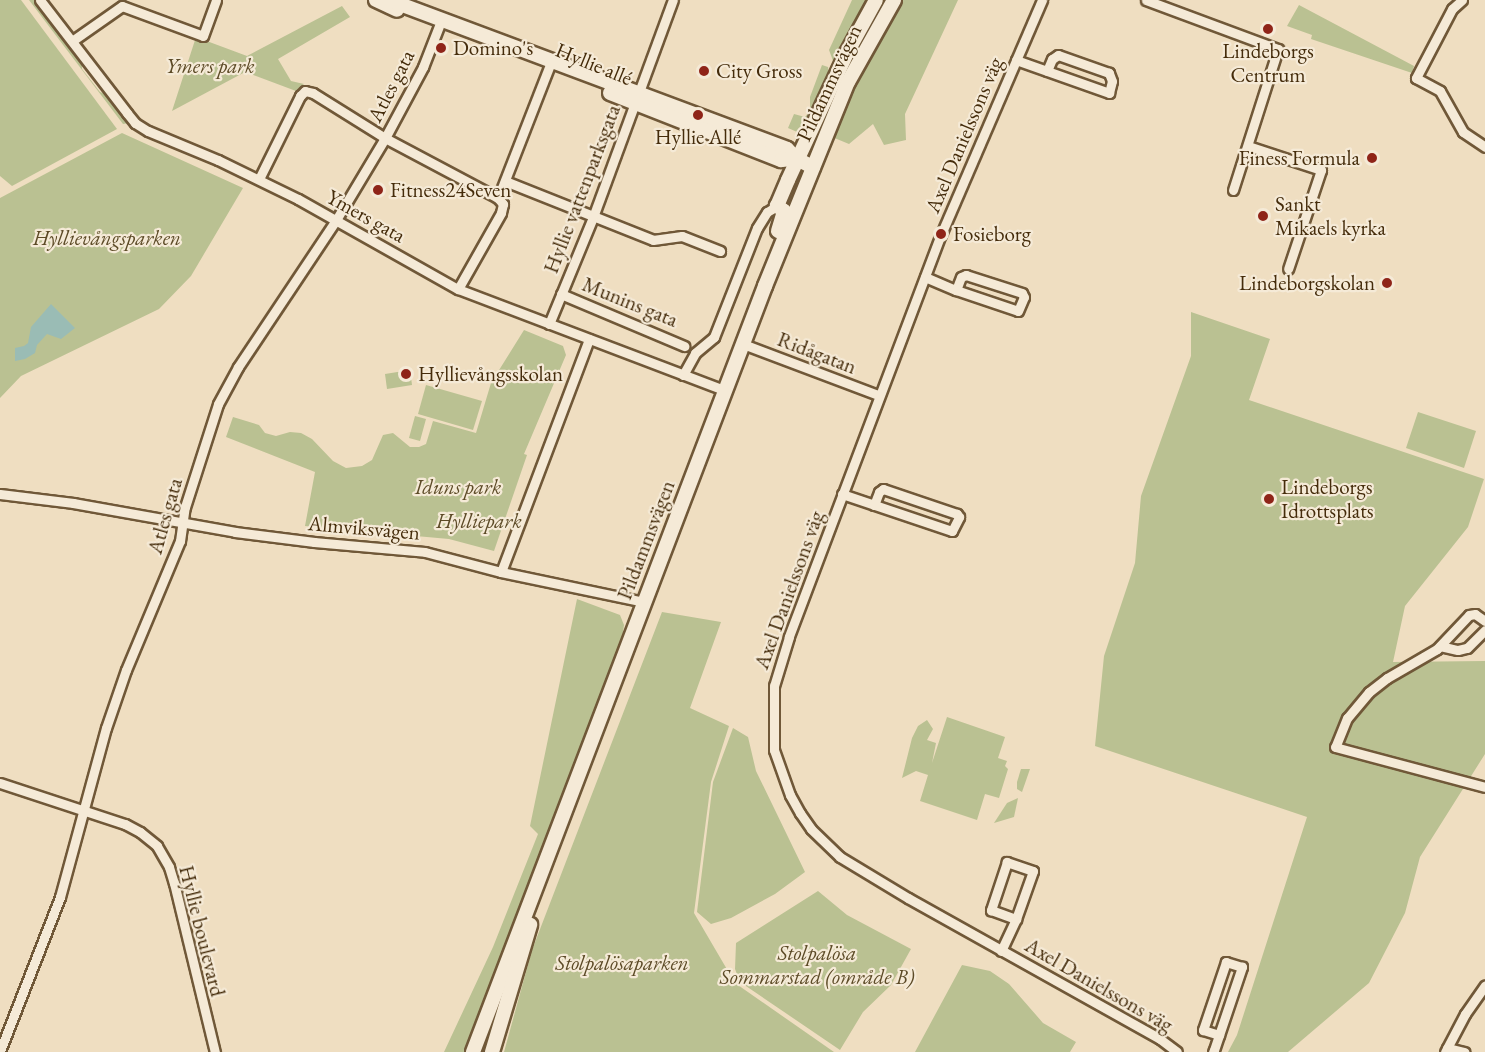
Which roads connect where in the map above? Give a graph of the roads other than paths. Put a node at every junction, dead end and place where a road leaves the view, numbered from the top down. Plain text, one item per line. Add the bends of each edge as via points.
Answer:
1 (40, 0) edge
2 (216, 0) edge
3 (376, 0) edge
4 (389, 0) edge
5 (876, 0) edge
6 (894, 0) edge
7 (1042, 0) edge
8 (1146, 0) edge
9 (1461, 0) edge
10 (671, 1) edge
11 (123, 3) edge
12 (439, 26) junction
13 (72, 41) junction
14 (1016, 60) junction
15 (549, 68) junction
16 (1047, 71) junction
17 (636, 99) junction
18 (385, 138) junction
19 (1249, 142) junction
20 (1485, 147) edge
21 (796, 159) junction
22 (813, 167) junction
23 (259, 179) junction
24 (505, 182) junction
25 (1233, 190) dead end
26 (498, 198) junction
27 (777, 206) junction
28 (593, 217) junction
29 (336, 220) junction
30 (720, 251) dead end
31 (1288, 269) dead end
32 (925, 277) junction
33 (765, 286) junction
34 (458, 289) junction
35 (956, 290) junction
36 (561, 294) junction
37 (549, 324) junction
38 (589, 339) junction
39 (744, 344) junction
40 (684, 345) dead end
41 (683, 375) junction
42 (726, 391) junction
43 (878, 395) junction
44 (0, 494) edge
45 (842, 494) junction
46 (874, 505) junction
47 (183, 523) junction
48 (501, 572) junction
49 (645, 602) junction
50 (1485, 621) edge
51 (1485, 630) edge
52 (1440, 646) junction
53 (0, 783) edge
54 (1485, 787) edge
55 (567, 808) junction
56 (83, 810) junction
57 (1016, 919) junction
58 (1001, 951) junction
59 (1485, 986) edge
60 (1219, 1035) junction
61 (0, 1050) edge
62 (1446, 1050) edge
63 (215, 1052) edge
64 (473, 1052) edge
65 (492, 1052) edge
66 (1177, 1052) edge
67 (1213, 1052) edge
68 (1465, 1052) edge

1 - 13 street, Ymers gata
2 - 11 street via 203,36
3 - 12 main road, Hyllie allé
4 - 17 main road, Hyllie allé
5 - 21 main road, Pildammsvägen
6 - 22 main road, Pildammsvägen via 848,82
7 - 14 street, Axel Danielssons väg
8 - 19 street via 1276,47 1276,60
9 - 20 street via 1452,9 1416,78 1440,91 1463,132
10 - 17 street, Hyllie vattenparksgata
11 - 13 street
12 - 15 main road, Hyllie allé
12 - 18 street, Atles gata via 423,67
13 - 23 street, Ymers gata via 135,123
14 - 16 street
14 - 32 street, Axel Danielssons väg
15 - 17 main road, Hyllie allé
15 - 24 street
16 - 16 street via 1109,93 1109,73 1058,54
17 - 21 main road, Hyllie allé via 787,149
17 - 28 street, Hyllie vattenparksgata
18 - 23 street via 305,91
18 - 26 street
18 - 29 street, Atles gata
19 - 25 street
19 - 31 street via 1321,170
21 - 22 main road, Hyllie allé
21 - 27 main road, Pildammsvägen
22 - 33 main road, Pildammsvägen
23 - 29 street, Ymers gata
24 - 26 street
24 - 28 street
26 - 34 street via 503,204 501,213
27 - 33 main road, Pildammsvägen via 784,212
27 - 41 street via 767,212 757,228 714,337 695,353
28 - 30 street via 653,240 682,236
28 - 36 street, Hyllie vattenparksgata
29 - 34 street, Ymers gata
29 - 47 street, Atles gata via 224,389
32 - 35 street
32 - 43 street, Axel Danielssons väg
33 - 39 main road, Pildammsvägen
34 - 37 street, Ymers gata
35 - 35 street via 1018,311 1024,297 1022,293 966,275 961,277
36 - 37 street, Hyllie vattenparksgata
36 - 40 street, Munins gata
37 - 38 street, Ymers gata
38 - 41 street, Ymers gata
38 - 48 street
39 - 42 main road, Pildammsvägen
39 - 43 street, Ridågatan
41 - 42 street, Ymers gata
42 - 49 main road, Pildammsvägen
43 - 45 street, Axel Danielssons väg
44 - 47 street, Almviksvägen
45 - 46 street
45 - 58 street, Axel Danielssons väg via 776,680 772,727 782,775 811,829 840,857
46 - 46 street via 952,531 959,517 883,489
47 - 48 street, Almviksvägen via 314,542 425,552
47 - 56 street, Atles gata via 180,541 126,670
48 - 49 street, Almviksvägen
49 - 55 main road, Pildammsvägen
50 - 52 street via 1469,615
51 - 52 street via 1467,648
52 - 54 street via 1368,692 1347,718 1335,747
53 - 56 street, Hyllie boulevard
55 - 64 main road, Pildammsvägen
55 - 65 main road, Pildammsvägen
56 - 61 street, Atles gata via 60,897
56 - 63 street, Hyllie boulevard via 140,832 163,854 174,883
57 - 57 street via 1033,871 1007,862 991,910
57 - 58 street
58 - 66 street, Axel Danielssons väg via 1072,988
59 - 62 street
60 - 60 street via 1242,968 1226,962 1203,1029
60 - 67 street
62 - 68 street

